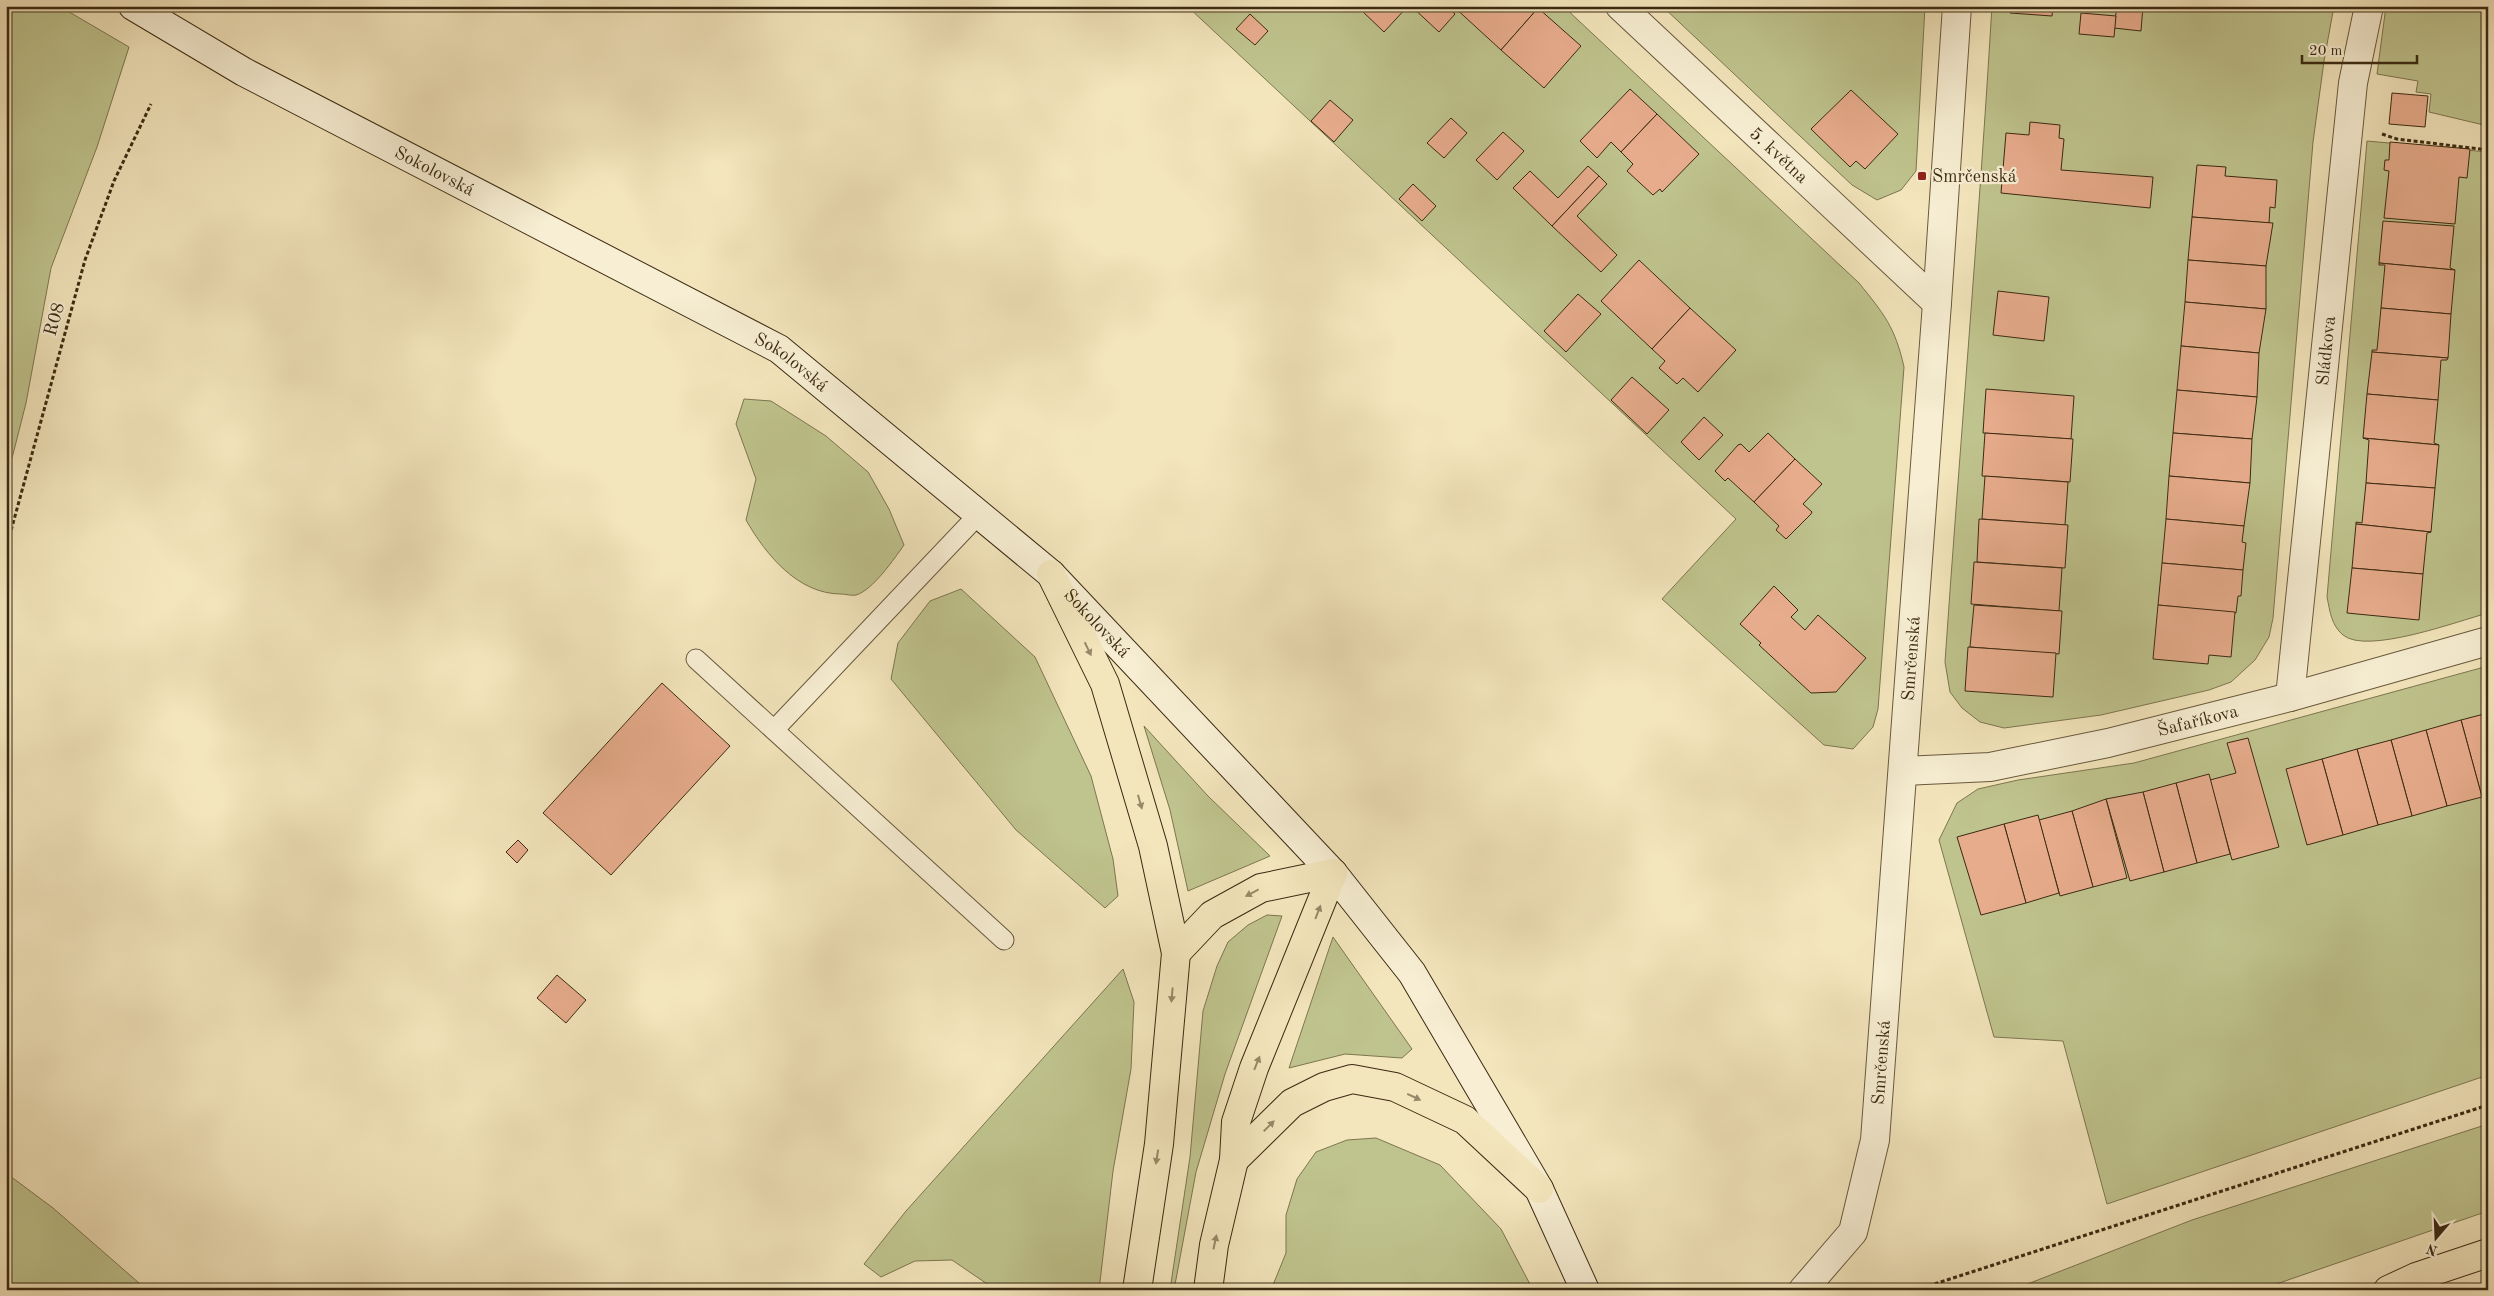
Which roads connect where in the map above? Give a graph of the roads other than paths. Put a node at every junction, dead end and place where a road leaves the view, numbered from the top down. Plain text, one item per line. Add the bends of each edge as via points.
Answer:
1 (133, 6) edge
2 (1620, 6) edge
3 (1957, 6) edge
4 (2369, 6) edge
5 (1937, 303) junction
6 (979, 514) junction
7 (1051, 574) junction
8 (2488, 641) edge
9 (696, 659) dead end
10 (2290, 698) junction
11 (774, 730) junction
12 (1904, 772) junction
13 (1333, 873) junction
14 (1004, 940) dead end
15 (1176, 953) junction
16 (1234, 1160) junction
17 (1539, 1189) junction
18 (2488, 1252) edge
19 (1137, 1290) edge
20 (1208, 1290) edge
21 (1585, 1290) edge
22 (1803, 1290) edge
23 (2388, 1290) edge

1 - 6 street, Sokolovská via 244,72 779,349
2 - 5 street, 5. května
3 - 5 street, Smrčenská
4 - 10 street, Sládkova via 2353,84
5 - 12 street, Smrčenská
6 - 7 street, Sokolovská
6 - 11 lane
7 - 13 street, Sokolovská
7 -> 15 highway via 1105,684 1153,846
8 - 10 street, Šafaříkova
9 - 11 lane
10 - 12 street, Šafaříkova via 2108,743 1990,767
11 - 14 lane
12 - 22 street, Smrčenská via 1875,1140 1853,1232
13 -> 15 highway via 1261,888 1212,915
16 -> 13 highway via 1236,1122 1254,1068
13 - 17 street, Sokolovská via 1412,973
15 -> 19 highway via 1159,1144
16 -> 17 highway via 1292,1103 1324,1088 1352,1080 1395,1087 1465,1120
20 -> 16 highway via 1214,1245
17 - 21 street, Sokolovská
18 - 23 highway

